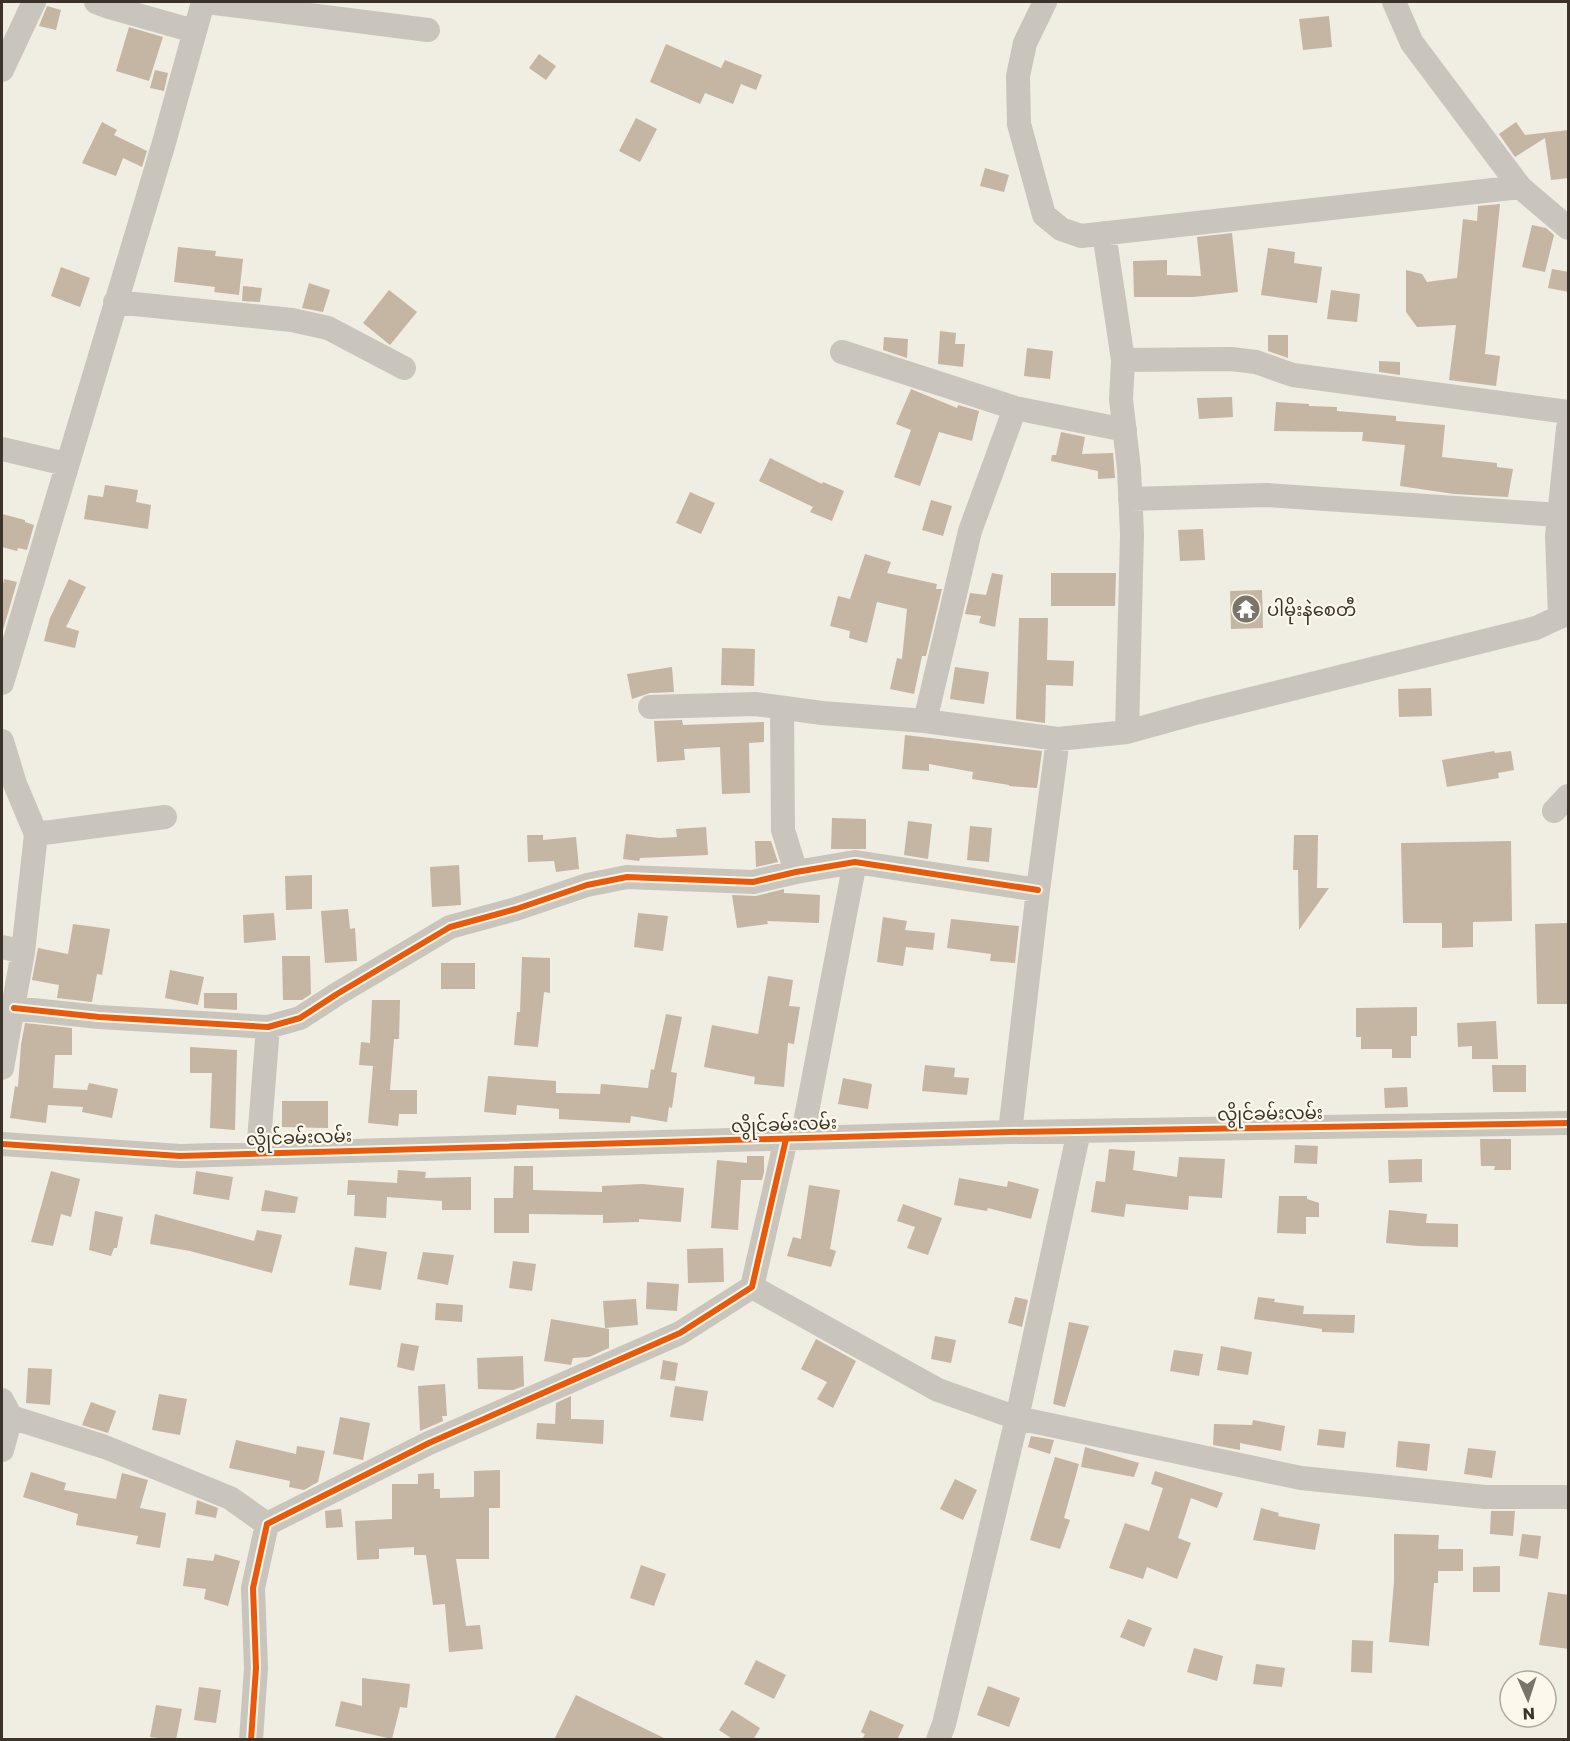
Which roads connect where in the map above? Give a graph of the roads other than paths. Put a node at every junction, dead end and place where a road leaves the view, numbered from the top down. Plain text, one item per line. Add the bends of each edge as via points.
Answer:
1 (33, 2) edge
2 (96, 2) edge
3 (205, 2) edge
4 (1045, 2) edge
5 (1394, 2) edge
6 (428, 30) dead end
7 (194, 31) junction
8 (2, 70) edge
9 (1520, 188) junction
10 (1569, 228) edge
11 (1104, 233) junction
12 (115, 302) junction
13 (842, 352) dead end
14 (1123, 360) junction
15 (404, 368) dead end
16 (1015, 408) junction
17 (1569, 412) edge
18 (1569, 428) edge
19 (1125, 430) junction
20 (2, 450) edge
21 (66, 464) junction
22 (1130, 499) junction
23 (1559, 515) junction
24 (1564, 615) edge
25 (2, 683) edge
26 (650, 707) dead end
27 (782, 708) junction
28 (925, 721) junction
29 (1126, 732) junction
30 (1058, 739) junction
31 (2, 741) edge
32 (8, 781) edge
33 (165, 817) dead end
34 (36, 834) junction
35 (855, 862) junction
36 (796, 872) junction
37 (1038, 890) junction
38 (12, 950) edge
39 (14, 1008) junction
40 (268, 1027) junction
41 (2, 1068) edge
42 (1569, 1122) edge
43 (1078, 1131) junction
44 (1010, 1132) junction
45 (794, 1138) junction
46 (2, 1144) edge
47 (258, 1153) junction
48 (752, 1287) junction
49 (6, 1409) edge
50 (1017, 1418) junction
51 (2, 1450) edge
52 (1569, 1497) edge
53 (267, 1524) junction
54 (251, 1740) edge
55 (938, 1740) edge

1 - 8 street
2 - 7 street
3 - 6 street
3 - 7 street
4 - 11 street via 1025,44 1018,76 1019,124 1044,215 1061,229 1081,236
5 - 9 street via 1412,43
7 - 12 street
9 - 10 street
9 - 11 street
11 - 14 street
12 - 15 street via 292,320 328,328
12 - 21 street
13 - 16 street
14 - 17 street via 1231,359 1256,362 1293,375
14 - 19 street via 1121,399
16 - 19 street
16 - 28 street via 970,531
18 - 23 street
19 - 22 street
20 - 21 street
21 - 25 street
22 - 23 street via 1267,495
22 - 29 street
23 - 24 street via 1557,536
24 - 29 street via 1536,628
26 - 27 street via 755,704
27 - 28 street
27 - 36 street via 783,830
28 - 30 street
29 - 30 street
30 - 37 street
31 - 32 street
32 - 34 street
33 - 34 street
34 - 38 street
35 - 36 street
35 - 37 street
35 - 45 street
36 - 40 street via 753,882 627,877 587,885 450,927 300,1018
37 - 44 street
38 - 39 street
39 - 40 street
39 - 41 street
40 - 47 street
42 - 43 street, လွိုင်ခမ်းလမ်း
43 - 44 street, လွိုင်ခမ်းလမ်း
43 - 50 street
44 - 45 street, လွိုင်ခမ်းလမ်း
45 - 47 street, လွိုင်ခမ်းလမ်း
45 - 48 street
46 - 47 street, လွိုင်ခမ်းလမ်း via 180,1156
48 - 50 street via 938,1390
48 - 53 street via 680,1333 429,1443
49 - 51 street
49 - 53 street via 230,1498
50 - 52 street via 1301,1478 1485,1497
50 - 55 street
53 - 54 street via 253,1588 256,1668

